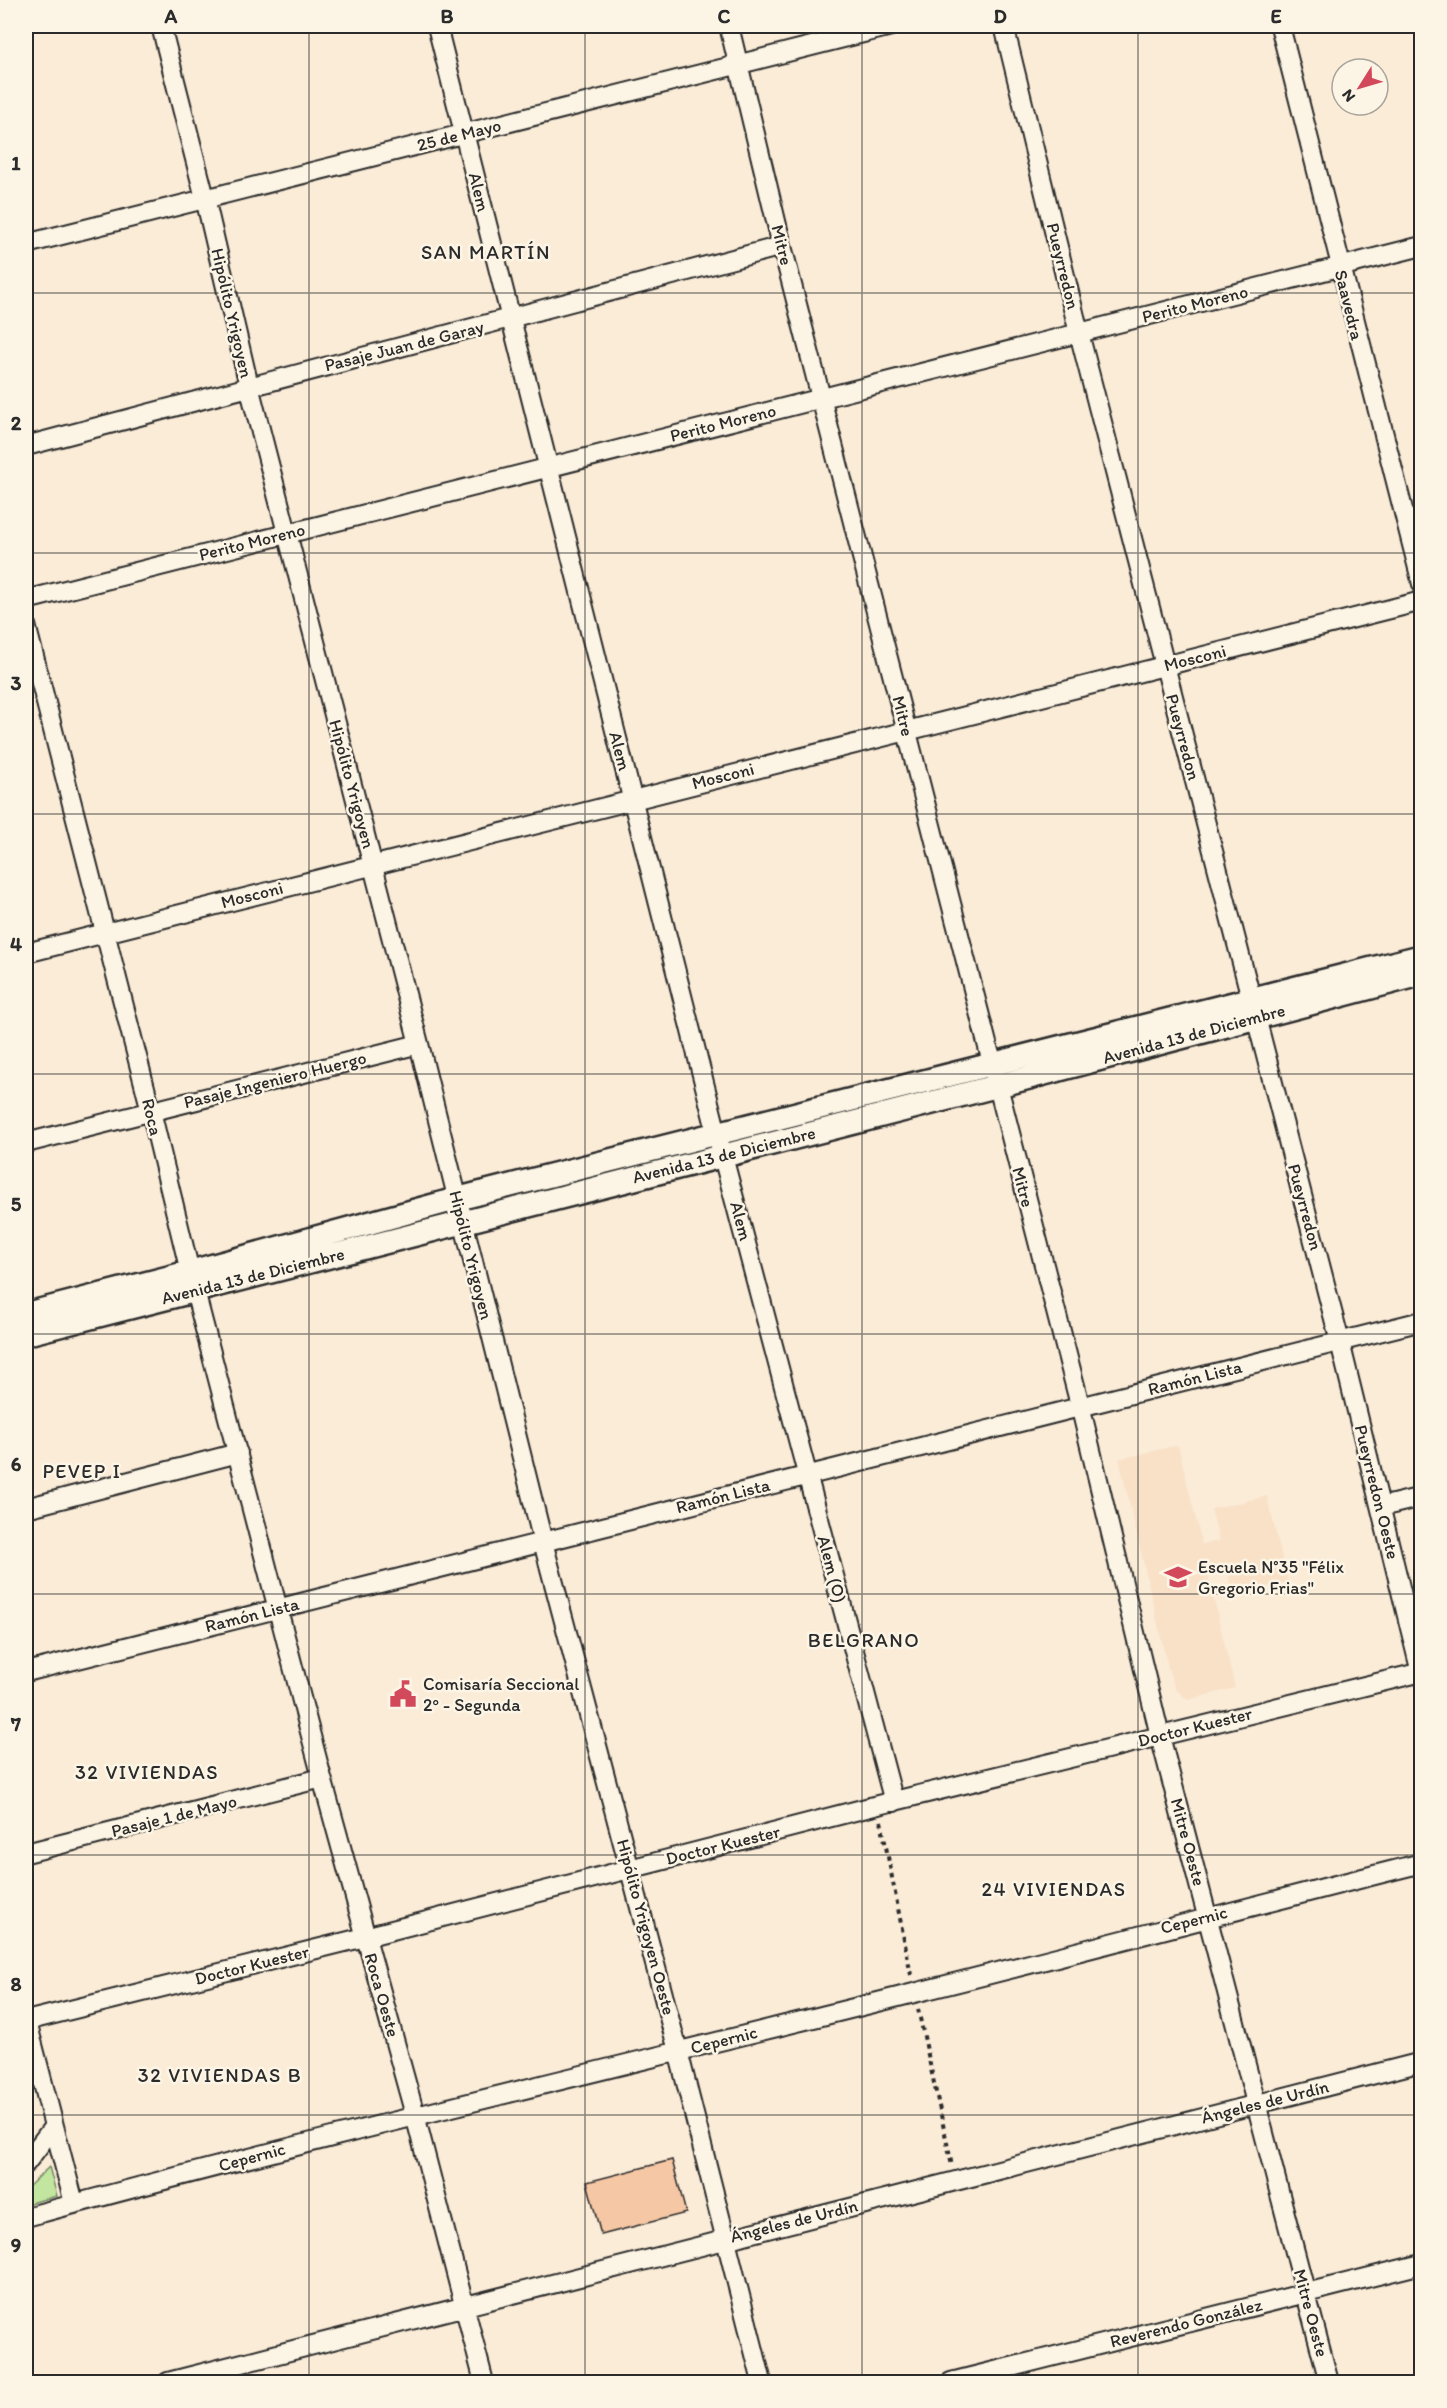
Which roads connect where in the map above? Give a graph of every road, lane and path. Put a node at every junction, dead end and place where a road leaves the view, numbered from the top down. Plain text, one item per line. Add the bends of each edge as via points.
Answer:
1 (160, 26) edge
2 (437, 26) edge
3 (729, 26) edge
4 (891, 26) edge
5 (1004, 26) edge
6 (1280, 26) edge
7 (739, 64) junction
8 (465, 134) junction
9 (205, 198) junction
10 (26, 244) edge
11 (782, 246) junction
12 (1422, 246) edge
13 (1340, 267) junction
14 (510, 319) junction
15 (1079, 333) junction
16 (249, 386) junction
17 (821, 398) junction
18 (26, 446) edge
19 (547, 468) junction
20 (287, 533) junction
21 (1422, 584) edge
22 (26, 600) edge
23 (1422, 601) edge
24 (26, 625) edge
25 (1165, 666) junction
26 (907, 730) junction
27 (633, 799) junction
28 (373, 864) junction
29 (105, 932) junction
30 (26, 953) edge
31 (1422, 956) edge
32 (1422, 974) edge
33 (1254, 1008) junction
34 (419, 1044) junction
35 (994, 1076) junction
36 (151, 1111) junction
37 (26, 1143) edge
38 (720, 1145) junction
39 (457, 1199) junction
40 (463, 1222) junction
41 (192, 1282) junction
42 (26, 1314) edge
43 (1422, 1321) edge
44 (26, 1334) edge
45 (1340, 1342) junction
46 (1080, 1405) junction
47 (238, 1453) junction
48 (807, 1475) junction
49 (1422, 1497) edge
50 (1381, 1507) junction
51 (26, 1508) edge
52 (543, 1542) junction
53 (278, 1609) junction
54 (26, 1672) edge
55 (1421, 1673) edge
56 (1160, 1736) junction
57 (322, 1778) junction
58 (886, 1804) junction
59 (26, 1853) edge
60 (1422, 1863) edge
61 (630, 1869) junction
62 (1207, 1916) junction
63 (365, 1937) junction
64 (915, 1993) junction
65 (26, 2020) edge
66 (678, 2051) junction
67 (1422, 2062) edge
68 (1255, 2105) junction
69 (416, 2115) junction
70 (54, 2126) junction
71 (26, 2163) edge
72 (955, 2179) junction
73 (74, 2204) junction
74 (26, 2217) edge
75 (726, 2238) junction
76 (1422, 2264) edge
77 (1306, 2293) junction
78 (464, 2306) junction
79 (168, 2382) edge
80 (484, 2382) edge
81 (762, 2382) edge
82 (951, 2382) edge
83 (1329, 2382) edge

1 - 9 street, Hipólito Yrigoyen
2 - 8 street, Alem
3 - 7 street, Mitre
4 - 7 street, 25 de Mayo
5 - 15 street, Pueyrredon
6 - 13 street, Saavedra
7 - 8 street, 25 de Mayo
7 - 11 street, Mitre
8 - 9 street, 25 de Mayo
8 - 14 street, Alem
9 - 10 street, 25 de Mayo
9 - 16 street, Hipólito Yrigoyen
11 - 14 street, Pasaje Juan de Garay
11 - 17 street, Mitre
12 - 13 street, Perito Moreno
13 - 15 street, Perito Moreno
13 - 21 street, Saavedra
14 - 16 street, Pasaje Juan de Garay
14 - 19 street, Alem
15 - 17 street, Perito Moreno
15 - 25 street, Pueyrredon
16 - 18 street, Pasaje Juan de Garay
16 - 20 street, Hipólito Yrigoyen
17 - 19 street, Perito Moreno
17 - 26 street, Mitre
19 - 20 street, Perito Moreno
19 - 27 street, Alem
20 - 22 street, Perito Moreno
20 - 28 street, Hipólito Yrigoyen
23 - 25 street, Mosconi
24 - 29 street, Roca
25 - 26 street, Mosconi
25 - 33 street, Pueyrredon
26 - 27 street, Mosconi
26 - 35 street, Mitre
27 - 28 street, Mosconi
27 - 38 street, Alem
28 - 29 street, Mosconi
28 - 34 street, Hipólito Yrigoyen
29 - 30 street, Mosconi
29 - 36 street, Roca
31 - 33 street, Avenida 13 de Diciembre
32 - 33 street, Avenida 13 de Diciembre
33 - 35 street, Avenida 13 de Diciembre
33 - 45 street, Pueyrredon
34 - 36 street, Pasaje Ingeniero Huergo
34 - 39 street, Hipólito Yrigoyen
35 - 38 street, Avenida 13 de Diciembre
35 - 46 street, Mitre
36 - 37 street, Pasaje Ingeniero Huergo
36 - 41 street, Roca
38 - 39 street, Avenida 13 de Diciembre
38 - 40 street, Avenida 13 de Diciembre
38 - 48 street, Alem
39 - 40 street, Hipólito Yrigoyen
39 - 41 street, Avenida 13 de Diciembre
40 - 41 street, Avenida 13 de Diciembre
40 - 52 street, Hipólito Yrigoyen
41 - 42 street, Avenida 13 de Diciembre
41 - 44 street, Avenida 13 de Diciembre
41 - 47 street, Roca
43 - 45 street, Ramón Lista
45 - 46 street, Ramón Lista
45 - 50 street, Pueyrredon Oeste
46 - 48 street, Ramón Lista
46 - 56 street, Mitre Oeste
47 - 51 street
47 - 53 street, Roca
48 - 52 street, Ramón Lista
48 - 58 street, Alem (O)
49 - 50 street
50 - 55 street, Pueyrredon Oeste
52 - 53 street, Ramón Lista
52 - 61 street, Hipólito Yrigoyen Oeste
53 - 54 street, Ramón Lista
53 - 57 street, Roca Oeste
55 - 56 street, Doctor Kuester
56 - 58 street, Doctor Kuester
56 - 62 street, Mitre Oeste
57 - 59 street, Pasaje 1 de Mayo
57 - 63 street, Roca Oeste
58 - 61 street, Doctor Kuester
58 - 64 path
60 - 62 street, Cepernic
61 - 63 street, Doctor Kuester
61 - 66 street, Hipólito Yrigoyen Oeste
62 - 64 street, Cepernic
62 - 68 street, Mitre Oeste
63 - 65 street, Doctor Kuester
63 - 69 street, Roca Oeste
64 - 66 street, Cepernic
64 - 72 path
65 - 70 street
66 - 69 street, Cepernic
66 - 75 street, Hipólito Yrigoyen Oeste
67 - 68 street, Ángeles de Urdín
68 - 72 street, Ángeles de Urdín
68 - 77 street, Mitre Oeste
69 - 73 street, Cepernic
69 - 78 street, Roca Oeste
70 - 71 street
70 - 73 street
72 - 75 street, Ángeles de Urdín
73 - 74 street, Cepernic
75 - 78 street, Ángeles de Urdín
75 - 81 street, Hipólito Yrigoyen Oeste
76 - 77 street, Reverendo González
77 - 82 street, Reverendo González
77 - 83 street, Mitre Oeste
78 - 79 street, Ángeles de Urdín
78 - 80 street, Roca Oeste

